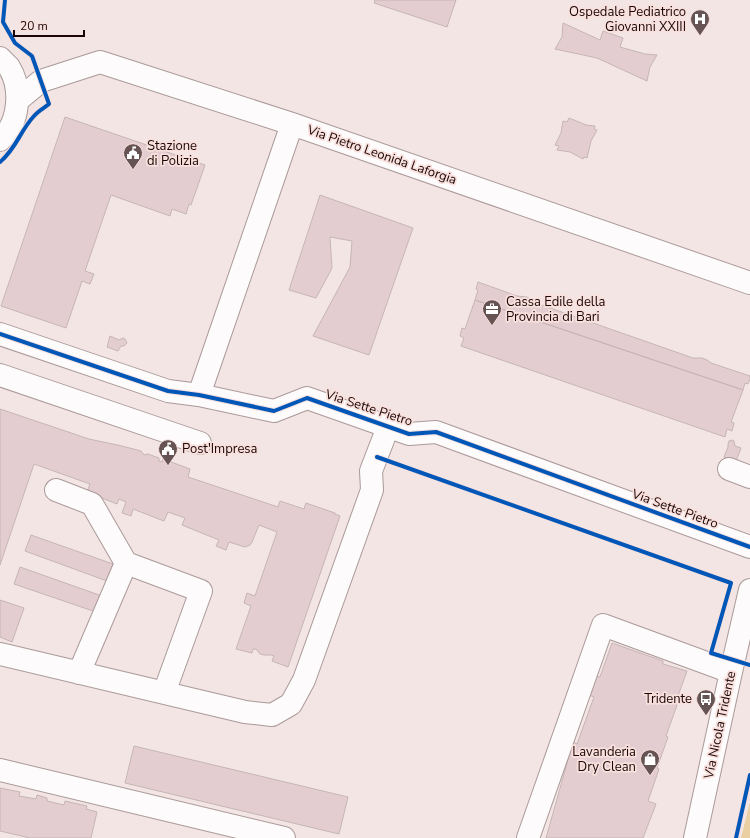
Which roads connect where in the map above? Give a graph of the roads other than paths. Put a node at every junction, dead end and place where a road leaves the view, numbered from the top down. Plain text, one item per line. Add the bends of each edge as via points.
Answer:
1 (0, 58) edge
2 (18, 100) junction
3 (292, 124) junction
4 (0, 140) edge
5 (750, 283) edge
6 (0, 334) edge
7 (0, 376) edge
8 (199, 395) junction
9 (388, 426) junction
10 (200, 443) dead end
11 (729, 469) dead end
12 (750, 477) edge
13 (56, 490) dead end
14 (750, 548) edge
15 (126, 563) junction
16 (750, 590) edge
17 (0, 654) edge
18 (731, 672) junction
19 (79, 673) junction
20 (164, 693) junction
21 (0, 770) edge
22 (284, 838) edge
23 (528, 838) edge
24 (695, 838) edge

1 - 2 street via 16,83
2 - 3 street, Via Pietro Leonida Laforgia via 41,81 100,62
2 - 4 street via 14,119
3 - 5 street, Via Pietro Leonida Laforgia
3 - 8 street
6 - 8 street, Via Sette Pietro via 168,391
7 - 10 street
8 - 9 street, Via Sette Pietro via 274,411 307,398
9 - 14 street, Via Sette Pietro via 409,434 436,432
9 - 20 street via 371,471 372,490 304,680 291,704 272,715 245,712
11 - 12 street
13 - 15 street via 92,504
15 - 19 street
15 - 20 street via 202,591
16 - 18 street, Via Nicola Tridente
17 - 19 street
18 - 23 street via 603,625
18 - 24 street, Via Nicola Tridente
19 - 20 street
21 - 22 street

